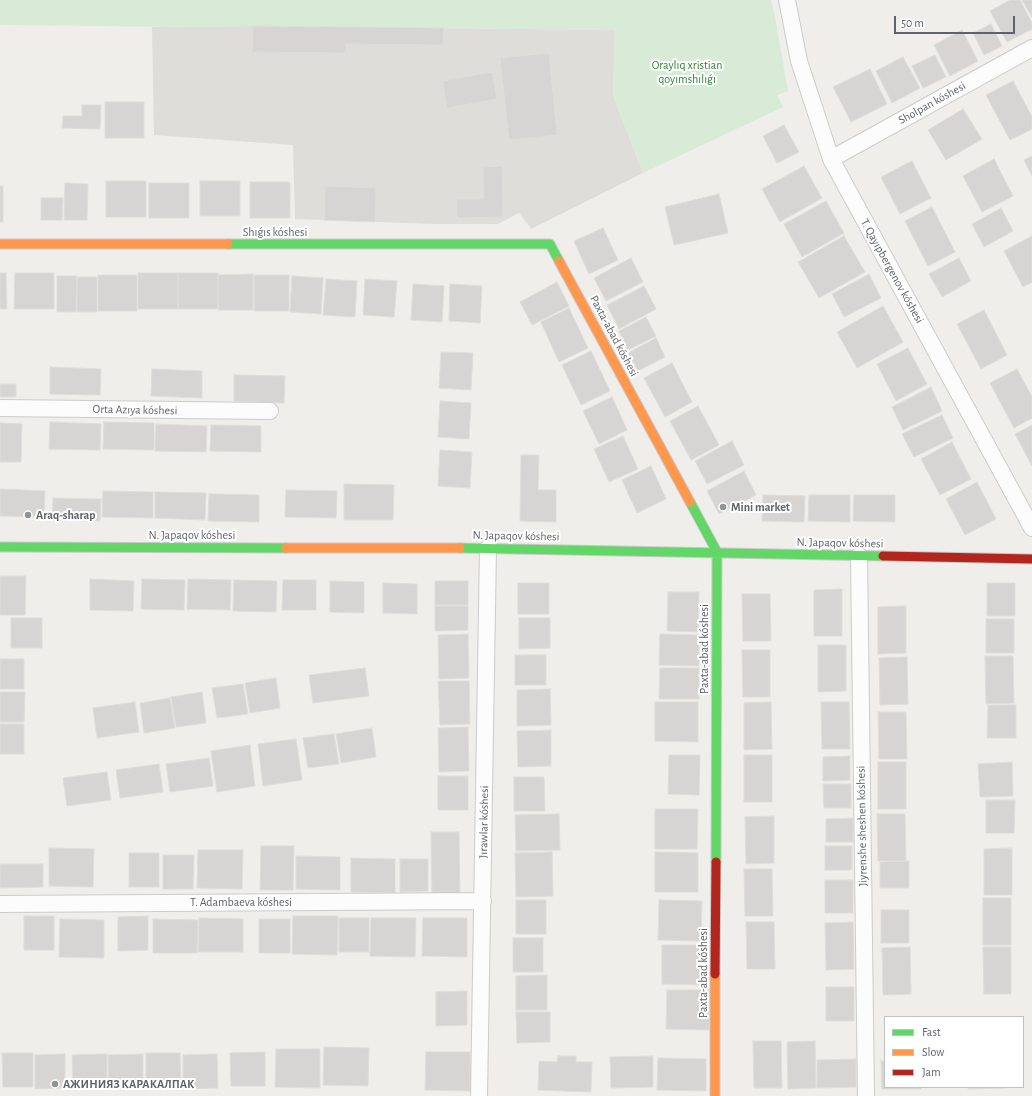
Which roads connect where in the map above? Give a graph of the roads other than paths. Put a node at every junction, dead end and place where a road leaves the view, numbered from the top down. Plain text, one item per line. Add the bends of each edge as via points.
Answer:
1 (786, 0) edge
2 (1032, 48) edge
3 (831, 159) junction
4 (0, 244) edge
5 (550, 244) joint
6 (0, 408) edge
7 (270, 411) dead end
8 (1032, 528) edge
9 (0, 547) edge
10 (488, 548) junction
11 (717, 552) junction
12 (859, 556) junction
13 (1032, 559) edge
14 (483, 901) junction
15 (0, 904) edge
16 (479, 1096) edge
17 (715, 1096) edge
18 (866, 1096) edge

1 - 3 street, T. Qayıpbergenov kóshesi via 799,61
2 - 3 street, Sholpan kóshesi
3 - 8 street, T. Qayıpbergenov kóshesi
4 - 5 street, Shıǵıs kóshesi
5 - 11 street, Paxta-abad kóshesi
6 - 7 street, Orta Azıya kóshesi
9 - 10 street, N. Japaqov kóshesi
10 - 11 street, N. Japaqov kóshesi
10 - 14 street, Jırawlar kóshesi
11 - 12 street, N. Japaqov kóshesi
11 - 17 street, Paxta-abad kóshesi
12 - 13 street, N. Japaqov kóshesi
12 - 18 street, Jiyrenshe sheshen kóshesi
14 - 15 street, T. Adambaeva kóshesi
14 - 16 street, Jırawlar kóshesi

